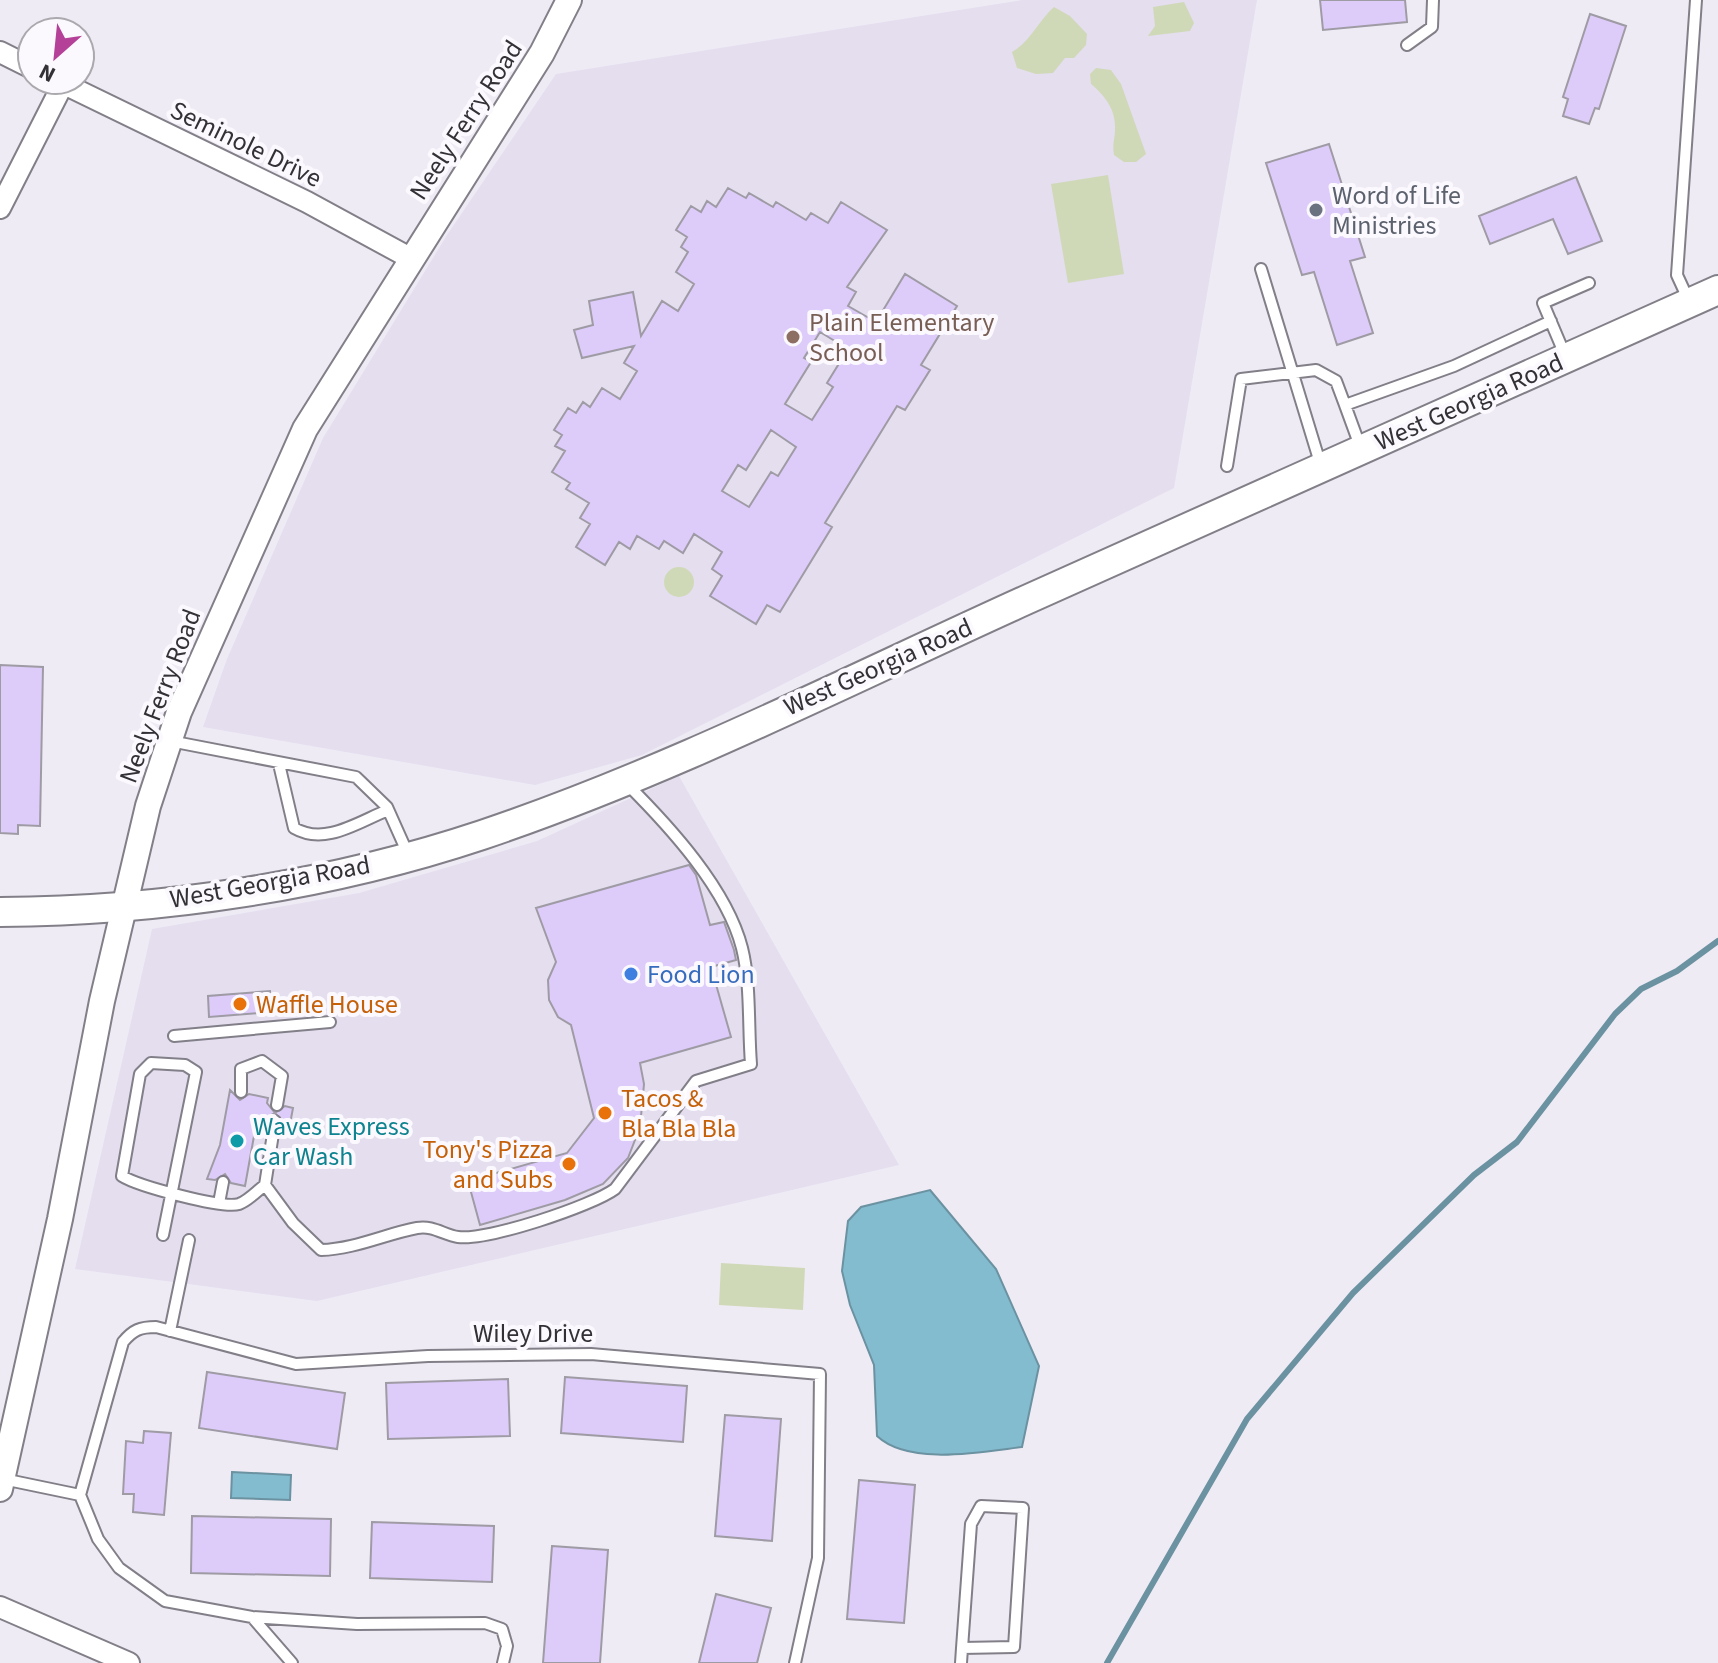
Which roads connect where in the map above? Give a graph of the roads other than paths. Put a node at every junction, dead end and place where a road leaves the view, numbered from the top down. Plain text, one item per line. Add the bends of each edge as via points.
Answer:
1 (569, 0) edge
2 (1433, 0) edge
3 (1696, 0) edge
4 (1407, 45) dead end
5 (52, 96) edge
6 (88, 96) edge
7 (0, 208) edge
8 (410, 258) junction
9 (1261, 269) dead end
10 (1589, 283) dead end
11 (1718, 290) edge
12 (1690, 303) junction
13 (1551, 321) junction
14 (1566, 358) junction
15 (1293, 372) junction
16 (1345, 405) junction
17 (1362, 450) junction
18 (1227, 466) dead end
19 (1321, 468) junction
20 (169, 741) junction
21 (279, 764) junction
22 (623, 780) junction
23 (388, 810) junction
24 (409, 856) junction
25 (125, 905) junction
26 (0, 912) edge
27 (330, 1022) dead end
28 (174, 1036) dead end
29 (241, 1092) dead end
30 (277, 1105) dead end
31 (275, 1121) dead end
32 (223, 1182) dead end
33 (265, 1185) junction
34 (172, 1191) junction
35 (219, 1203) junction
36 (163, 1235) dead end
37 (189, 1240) dead end
38 (170, 1331) junction
39 (1, 1482) edge
40 (80, 1495) junction
41 (0, 1607) edge
42 (252, 1617) junction
43 (962, 1648) junction
44 (129, 1663) edge
45 (292, 1663) edge
46 (503, 1663) edge
47 (795, 1663) edge
48 (961, 1663) edge

1 - 8 street, Neely Ferry Road via 542,53
2 - 4 lane via 1432,27
3 - 12 lane via 1677,275
5 - 7 street
6 - 8 street, Seminole Drive
8 - 20 street, Neely Ferry Road via 305,429 206,646
9 - 15 lane
10 - 13 lane via 1543,303
11 - 12 main road, West Georgia Road
12 - 14 main road, West Georgia Road
13 - 14 lane
13 - 16 lane via 1454,366
14 - 17 main road, West Georgia Road
15 - 16 lane via 1316,370 1336,381
15 - 18 lane via 1241,379
15 - 19 lane
16 - 17 lane
17 - 19 main road, West Georgia Road
19 - 22 main road, West Georgia Road
20 - 21 lane
20 - 25 street, Neely Ferry Road
21 - 23 lane via 356,777
21 - 23 lane via 294,828 305,834 330,835
22 - 24 main road, West Georgia Road via 513,824
22 - 33 lane via 653,810 729,910 743,950 751,1064 696,1081 615,1189 599,1201 479,1237 420,1227 321,1250
23 - 24 lane
24 - 25 main road, West Georgia Road via 229,894
25 - 26 main road, West Georgia Road
25 - 39 street, Neely Ferry Road
27 - 28 lane
29 - 30 lane via 241,1069 262,1061 282,1076
31 - 33 lane
32 - 35 lane
33 - 35 lane via 240,1204
34 - 34 lane via 136,1185 122,1176 140,1074 151,1063 185,1065 196,1072
34 - 35 lane
34 - 36 lane
37 - 38 lane
38 - 40 lane, Wiley Drive via 143,1327 132,1330 123,1342
38 - 47 lane, Wiley Drive via 296,1364 591,1354 820,1374 818,1558
39 - 40 lane
40 - 42 lane via 98,1539 119,1568 165,1601
41 - 44 street
42 - 45 lane
42 - 46 lane via 357,1624 485,1623 502,1629 507,1646
43 - 43 lane via 971,1524 981,1506 1023,1508 1014,1647
43 - 48 lane

